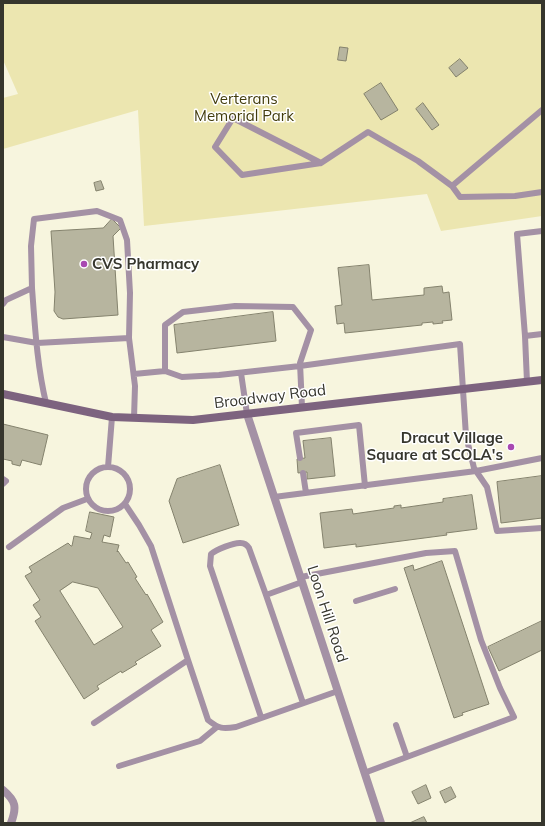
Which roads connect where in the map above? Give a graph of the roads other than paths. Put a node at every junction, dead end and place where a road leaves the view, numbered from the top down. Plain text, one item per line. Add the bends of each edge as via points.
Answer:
1 (542, 110) edge
2 (321, 163) junction
3 (452, 186) junction
4 (542, 192) edge
5 (542, 231) edge
6 (32, 288) junction
7 (3, 304) edge
8 (542, 334) edge
9 (525, 336) junction
10 (3, 337) edge
11 (129, 338) junction
12 (37, 343) junction
13 (300, 366) junction
14 (165, 371) junction
15 (240, 373) junction
16 (134, 374) junction
17 (542, 380) edge
18 (527, 382) junction
19 (463, 389) junction
20 (3, 394) edge
21 (46, 403) junction
22 (302, 407) junction
23 (247, 414) junction
24 (112, 417) junction
25 (134, 418) junction
26 (300, 458) dead end
27 (542, 458) edge
28 (108, 467) junction
29 (476, 471) junction
30 (302, 472) dead end
31 (3, 479) edge
32 (3, 484) edge
33 (365, 486) junction
34 (306, 493) junction
35 (274, 497) junction
36 (87, 499) junction
37 (124, 504) junction
38 (542, 528) edge
39 (9, 547) dead end
40 (302, 580) junction
41 (395, 589) dead end
42 (266, 595) junction
43 (356, 601) dead end
44 (188, 660) junction
45 (338, 691) junction
46 (303, 703) junction
47 (262, 717) junction
48 (94, 723) dead end
49 (396, 725) dead end
50 (217, 727) junction
51 (407, 757) junction
52 (119, 766) dead end
53 (364, 773) junction
54 (3, 790) edge
55 (12, 823) edge
56 (381, 823) edge

1 - 3 lane
2 - 2 lane via 233,118 215,147 242,175
2 - 3 lane via 368,132 418,161
3 - 4 lane via 460,197 515,196
5 - 9 lane via 517,234
6 - 7 lane via 6,300
6 - 11 lane via 31,246 34,219 97,211 120,220 127,240
6 - 12 lane
8 - 9 lane
9 - 18 lane
10 - 12 lane
11 - 12 lane
11 - 16 lane
12 - 21 lane
13 - 14 lane via 311,330 293,307 235,306 183,312 166,325
13 - 15 lane
13 - 19 lane via 460,344
13 - 22 lane
14 - 15 lane via 182,377
14 - 16 lane
15 - 23 lane
16 - 25 lane
17 - 18 main road, Broadway Road
18 - 19 main road, Broadway Road
19 - 22 main road, Broadway Road
19 - 29 lane via 466,436
20 - 21 main road, Broadway Road
21 - 24 main road, Broadway Road
22 - 23 main road, Broadway Road
23 - 25 main road, Broadway Road via 193,420
23 - 35 street, Loon Hill Road
24 - 25 main road, Broadway Road
24 - 28 lane
26 - 33 lane via 296,433 359,425
27 - 29 lane
28 - 36 lane via 100,468 88,477 85,492
28 - 37 lane via 121,471 126,477 130,491
29 - 33 lane
29 - 38 lane via 487,487 497,531
30 - 34 lane
31 - 32 lane via 6,481
33 - 34 lane
34 - 35 lane
35 - 40 street, Loon Hill Road
36 - 37 lane via 98,510 105,512 119,509
36 - 39 lane via 62,508
37 - 44 lane via 151,546
40 - 42 lane
40 - 45 street, Loon Hill Road
40 - 51 lane via 426,553 455,551 481,640 514,717
41 - 43 lane
42 - 46 lane
42 - 47 lane via 246,544 240,542 211,554 210,566
44 - 48 lane
44 - 50 lane via 208,720
45 - 46 lane
45 - 53 street, Loon Hill Road
46 - 47 lane
47 - 50 lane via 236,727
49 - 51 lane
50 - 52 lane via 200,740
51 - 53 lane
53 - 56 street, Loon Hill Road
54 - 55 street via 15,805

